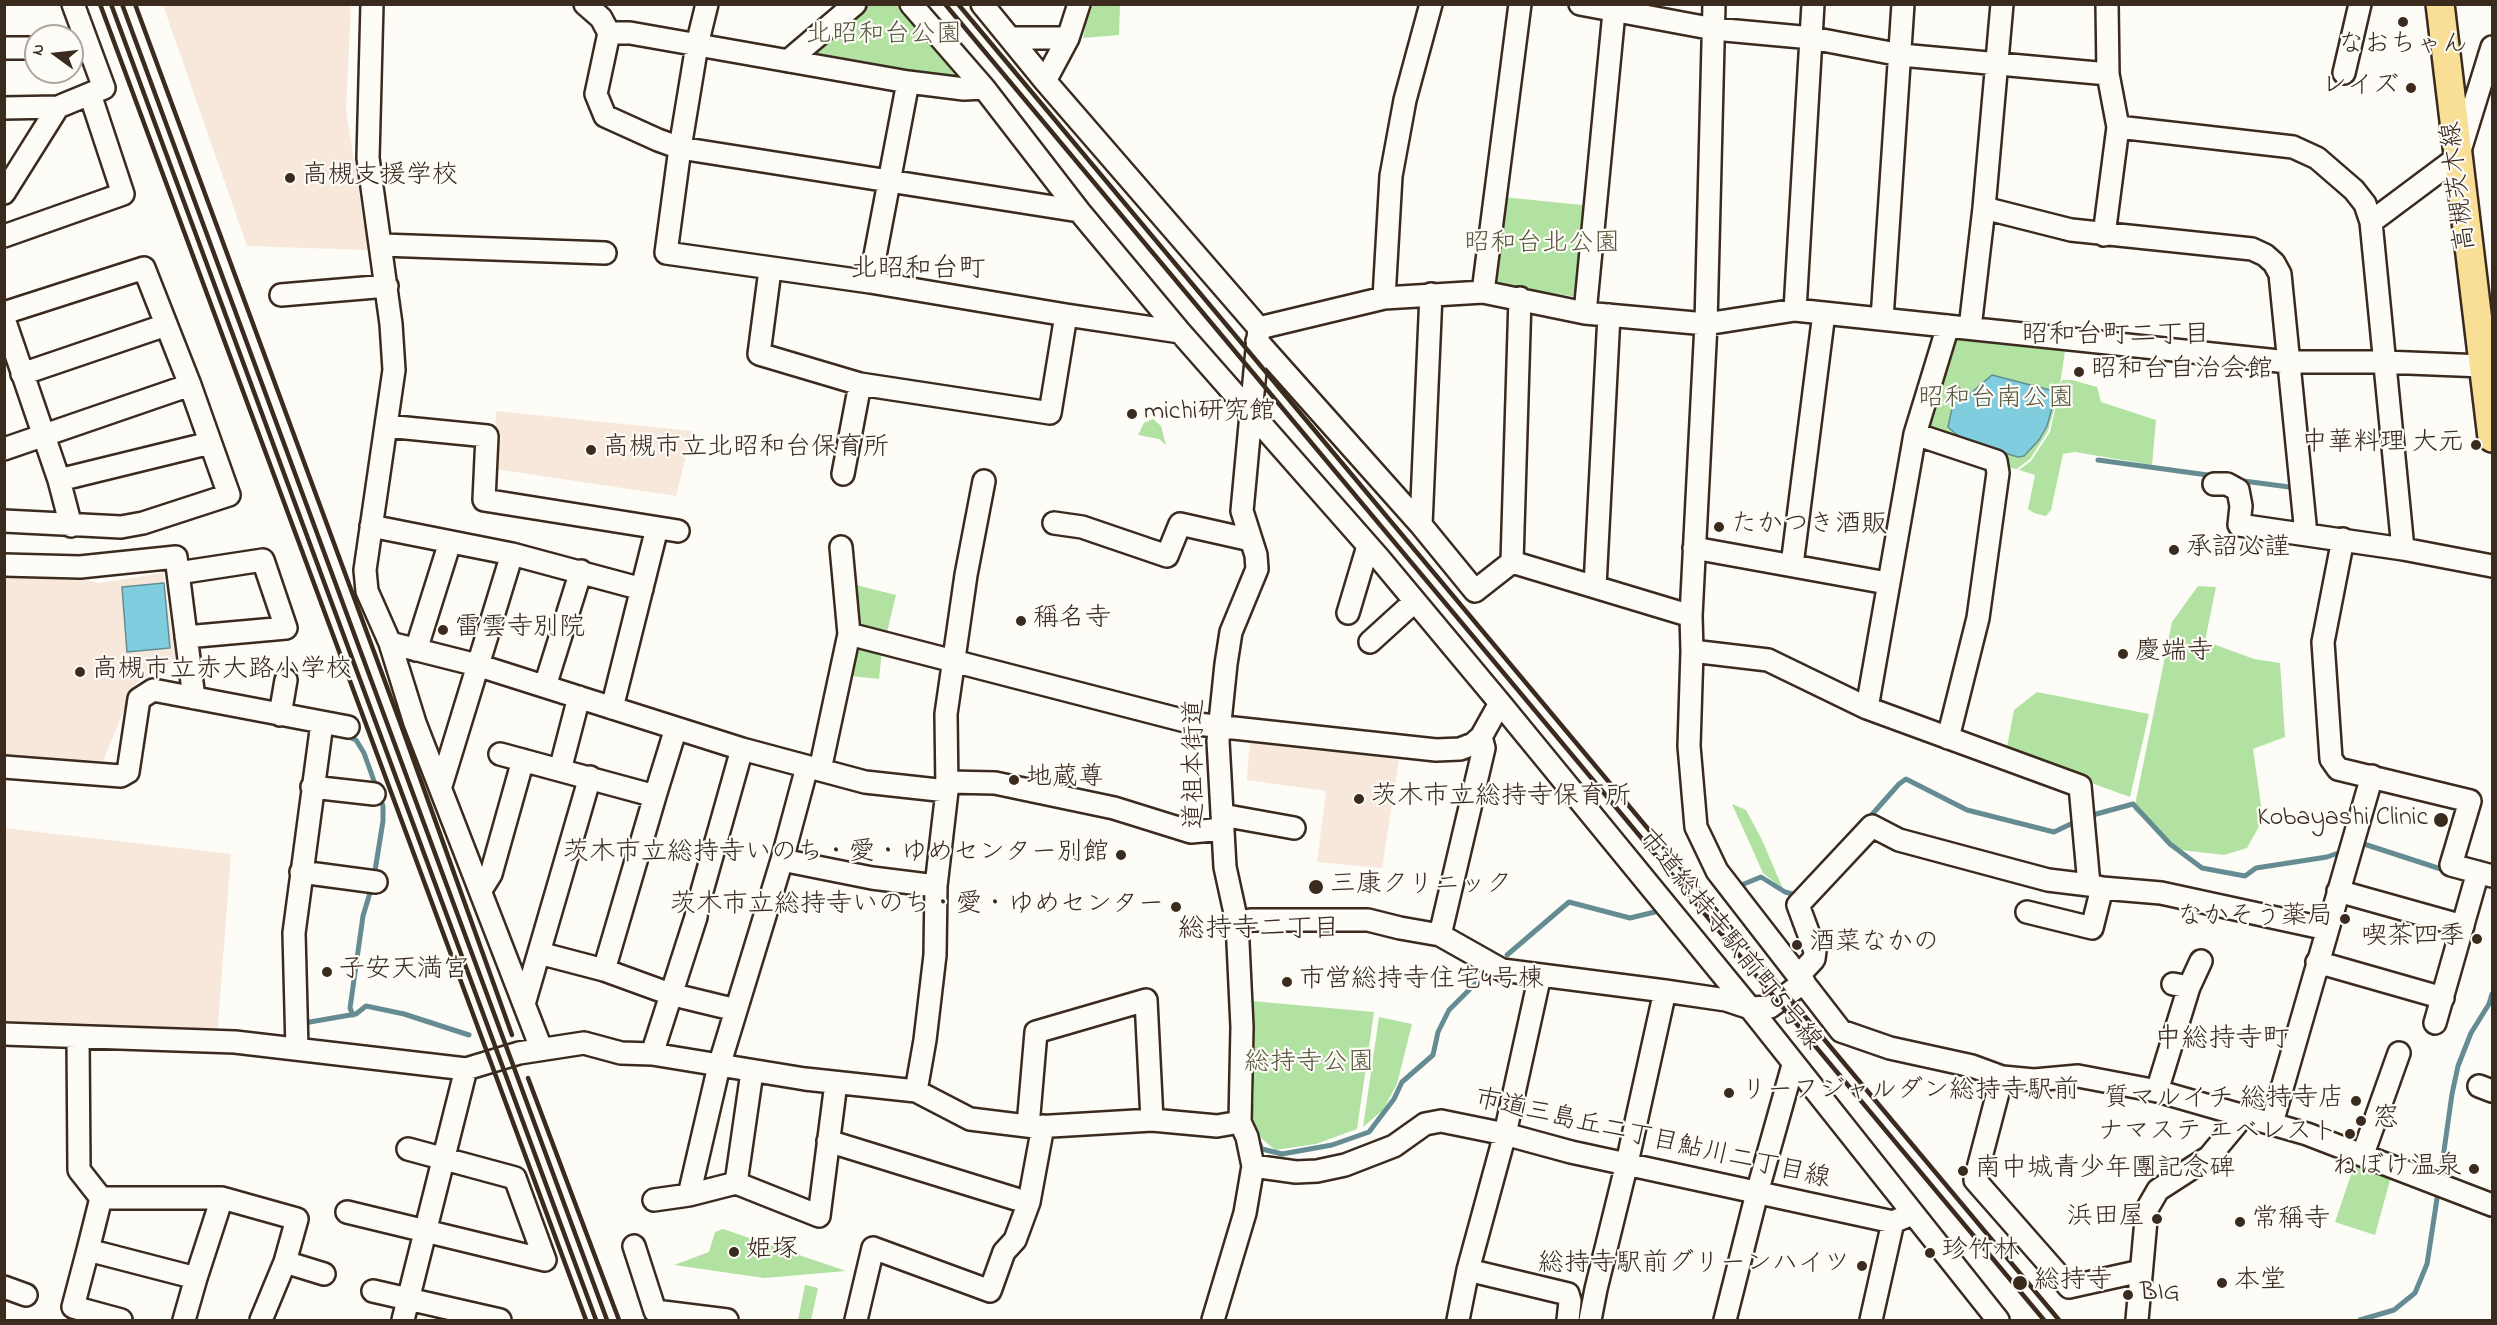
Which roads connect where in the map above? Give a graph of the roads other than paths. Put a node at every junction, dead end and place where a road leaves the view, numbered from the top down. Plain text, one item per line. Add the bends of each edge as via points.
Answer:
1 (73, 4) edge
2 (372, 4) edge
3 (585, 4) edge
4 (707, 4) edge
5 (855, 4) edge
6 (911, 4) edge
7 (982, 4) edge
8 (1079, 4) edge
9 (1431, 4) edge
10 (1520, 4) edge
11 (1580, 4) edge
12 (1714, 4) edge
13 (1813, 4) edge
14 (1904, 4) edge
15 (2002, 4) edge
16 (2107, 4) edge
17 (2360, 4) edge
18 (2440, 4) edge
19 (1614, 12) junction
20 (77, 24) edge
21 (1714, 29) junction
22 (609, 33) junction
23 (1010, 38) junction
24 (1068, 38) junction
25 (1812, 38) junction
26 (697, 45) junction
27 (2493, 47) edge
28 (4, 48) edge
29 (24, 48) edge
30 (84, 53) edge
31 (1901, 55) junction
32 (789, 61) junction
33 (1997, 63) junction
34 (2344, 73) dead end
35 (2108, 74) junction
36 (1045, 81) junction
37 (908, 82) junction
38 (984, 88) junction
39 (90, 94) junction
40 (58, 107) junction
41 (4, 108) edge
42 (2118, 127) junction
43 (680, 148) junction
44 (2458, 157) junction
45 (11, 169) edge
46 (888, 181) junction
47 (4, 193) edge
48 (1984, 208) junction
49 (1079, 211) junction
50 (2371, 222) junction
51 (2104, 235) junction
52 (4, 236) edge
53 (382, 246) junction
54 (605, 254) dead end
55 (770, 270) junction
56 (870, 282) junction
57 (387, 286) junction
58 (1483, 292) junction
59 (1431, 294) junction
60 (281, 295) dead end
61 (1384, 298) junction
62 (1520, 298) junction
63 (1795, 310) junction
64 (4, 313) edge
65 (1585, 313) junction
66 (1824, 313) junction
67 (1066, 315) junction
68 (1609, 315) junction
69 (4, 319) edge
70 (1882, 319) junction
71 (1706, 324) junction
72 (166, 325) junction
73 (1948, 326) junction
74 (1970, 328) junction
75 (1180, 332) junction
76 (1258, 334) junction
77 (2288, 362) junction
78 (2384, 362) junction
79 (2483, 366) junction
80 (22, 374) junction
81 (860, 384) junction
82 (190, 385) junction
83 (1250, 411) junction
84 (386, 426) junction
85 (1915, 434) junction
86 (44, 436) junction
87 (2493, 438) edge
88 (210, 443) junction
89 (4, 449) edge
90 (843, 474) dead end
91 (59, 480) junction
92 (984, 481) dead end
93 (2214, 484) dead end
94 (4, 520) edge
95 (1053, 523) dead end
96 (1421, 525) junction
97 (71, 526) junction
98 (371, 526) junction
99 (2306, 534) junction
100 (2343, 539) junction
101 (1251, 540) junction
102 (450, 542) junction
103 (1368, 546) junction
104 (841, 547) dead end
105 (1694, 548) junction
106 (2403, 549) junction
107 (512, 554) junction
108 (1512, 562) junction
109 (4, 566) edge
110 (1792, 566) junction
111 (2493, 566) edge
112 (581, 571) junction
113 (178, 573) junction
114 (1887, 583) junction
115 (1595, 586) junction
116 (642, 589) junction
117 (1414, 602) junction
118 (1348, 613) dead end
119 (1691, 616) junction
120 (849, 634) junction
121 (186, 638) junction
122 (1370, 642) dead end
123 (390, 643) junction
124 (416, 650) junction
125 (1692, 651) junction
126 (954, 660) junction
127 (477, 665) junction
128 (286, 680) dead end
129 (545, 687) junction
130 (579, 697) junction
131 (194, 698) junction
132 (1500, 703) junction
133 (612, 708) junction
134 (1867, 708) junction
135 (280, 715) junction
136 (322, 723) junction
137 (1220, 726) junction
138 (348, 727) dead end
139 (676, 728) junction
140 (1481, 737) junction
141 (1948, 738) junction
142 (742, 749) junction
143 (500, 754) dead end
144 (523, 760) junction
145 (4, 767) edge
146 (814, 768) junction
147 (560, 770) junction
148 (2372, 776) junction
149 (590, 777) junction
150 (441, 786) junction
151 (948, 786) junction
152 (312, 787) junction
153 (374, 794) dead end
154 (655, 796) junction
155 (1222, 822) junction
156 (1294, 828) dead end
157 (782, 860) junction
158 (301, 872) junction
159 (2485, 874) edge
160 (376, 882) dead end
161 (936, 886) junction
162 (2096, 887) junction
163 (481, 890) junction
164 (2338, 891) junction
165 (2027, 912) dead end
166 (1237, 922) junction
167 (2463, 926) junction
168 (2327, 929) junction
169 (1440, 935) junction
170 (539, 953) junction
171 (2201, 961) dead end
172 (2316, 962) junction
173 (604, 970) junction
174 (1540, 975) junction
175 (1801, 979) junction
176 (1665, 990) junction
177 (670, 994) junction
178 (2443, 998) junction
179 (524, 1004) junction
180 (1750, 1008) junction
181 (736, 1010) junction
182 (2435, 1023) dead end
183 (4, 1034) edge
184 (78, 1037) junction
185 (541, 1048) junction
186 (297, 1049) junction
187 (2399, 1053) dead end
188 (652, 1054) junction
189 (1793, 1065) junction
190 (719, 1066) junction
191 (466, 1069) junction
192 (752, 1071) junction
193 (2002, 1077) junction
194 (836, 1083) junction
195 (916, 1091) junction
196 (2157, 1091) junction
197 (2244, 1115) junction
198 (1152, 1120) junction
199 (1240, 1122) junction
200 (2272, 1123) junction
201 (1035, 1126) junction
202 (1505, 1134) junction
203 (828, 1142) junction
204 (408, 1149) dead end
205 (2363, 1154) junction
206 (444, 1158) junction
207 (1627, 1163) junction
208 (1253, 1166) junction
209 (736, 1183) junction
210 (1757, 1193) junction
211 (689, 1195) junction
212 (101, 1198) junction
213 (222, 1198) junction
214 (1016, 1199) dead end
215 (654, 1200) dead end
216 (2493, 1205) edge
217 (347, 1212) dead end
218 (1903, 1218) junction
219 (426, 1232) junction
220 (634, 1246) dead end
221 (88, 1250) junction
222 (285, 1262) junction
223 (1468, 1270) junction
224 (2141, 1271) junction
225 (324, 1274) dead end
226 (196, 1278) junction
227 (4, 1287) edge
228 (373, 1291) dead end
229 (26, 1295) dead end
230 (408, 1299) junction
231 (468, 1317) edge
232 (121, 1320) edge
233 (184, 1320) edge
234 (261, 1320) edge
235 (403, 1320) edge
236 (500, 1320) edge
237 (727, 1320) edge
238 (856, 1320) edge
239 (1213, 1320) edge
240 (1458, 1320) edge
241 (1568, 1320) edge
242 (1590, 1320) edge
243 (1725, 1320) edge
244 (1871, 1320) edge
245 (1998, 1320) edge
246 (2137, 1320) edge

1 - 20 street
2 - 53 street via 368,158
3 - 22 street via 602,18
4 - 26 street
5 - 32 street
6 - 38 street, 市道総持寺駅前町5号線
7 - 23 street
8 - 24 street
9 - 61 street via 1405,100 1391,176
10 - 58 street
11 - 19 street
12 - 21 street
13 - 25 street
14 - 31 street
15 - 33 street
16 - 35 street
17 - 34 street
18 - 44 main road, 高槻茨木線
19 - 21 street
19 - 65 street
21 - 25 street
21 - 71 street
22 - 26 street
22 - 43 street via 596,94 605,116
23 - 24 street
23 - 36 street
24 - 36 street
25 - 31 street
25 - 63 street
26 - 32 street
26 - 43 street
27 - 44 street
28 - 29 street
30 - 39 street via 104,88
31 - 33 street
31 - 70 street
32 - 37 street
33 - 35 street
33 - 48 street
35 - 42 street
36 - 76 street
37 - 38 street
37 - 46 street
38 - 49 street, 市道総持寺駅前町5号線
39 - 40 street
39 - 52 street via 123,194
40 - 41 street
40 - 45 street
42 - 50 street via 2293,147 2307,152 2354,190 2365,204
42 - 51 street
43 - 46 street
43 - 55 street via 666,253
44 - 50 street
44 - 79 main road, 高槻茨木線
45 - 47 street
46 - 49 street
46 - 56 street
48 - 51 street
48 - 74 street
49 - 75 street, 市道総持寺駅前町5号線
50 - 78 street
51 - 77 street via 2252,249 2265,255 2280,274
53 - 54 street
53 - 57 street
55 - 56 street
55 - 81 street via 759,354
56 - 67 street
57 - 60 street
57 - 84 street via 394,370
58 - 59 street
58 - 62 street
59 - 61 street
59 - 96 street
61 - 76 street
62 - 65 street
62 - 108 street
63 - 66 street
63 - 71 street
64 - 72 street via 144,268
65 - 68 street
66 - 70 street
66 - 110 street
67 - 75 street
67 - 81 street via 1050,413
68 - 71 street
68 - 115 street
69 - 80 street
70 - 73 street
71 - 105 street
72 - 80 street
72 - 82 street
73 - 74 street
73 - 85 street
74 - 77 street
75 - 83 street, 市道総持寺駅前町5号線
76 - 83 street, 道祖本街道
76 - 96 street
77 - 78 street
77 - 99 street
78 - 79 street
78 - 106 street
79 - 87 main road, 高槻茨木線
80 - 86 street
81 - 90 street
82 - 86 street
82 - 88 street
83 - 101 street, 道祖本街道 via 1242,511
83 - 103 street, 市道総持寺駅前町5号線
84 - 98 street
84 - 116 street via 487,436 484,500 668,530
85 - 114 street
85 - 141 street via 1996,461 1998,473 1978,618
86 - 89 street
86 - 91 street
88 - 91 street
88 - 97 street via 229,495 143,523 121,527
91 - 97 street
92 - 126 street
93 - 99 street via 2227,484 2238,490 2239,525
94 - 97 street
95 - 101 street via 1082,527 1167,556 1180,524
96 - 108 street via 1475,591
98 - 102 street
98 - 123 street via 365,570 367,591
99 - 100 street
100 - 106 street
100 - 148 street via 2323,642 2331,759 2338,769
101 - 137 street, 道祖本街道 via 1257,570 1232,632
102 - 107 street
102 - 124 street
103 - 117 street, 市道総持寺駅前町5号線
103 - 118 street
104 - 120 street
105 - 110 street
105 - 119 street
106 - 111 street
107 - 112 street
107 - 127 street
108 - 115 street
109 - 113 street via 80,567 176,556
110 - 114 street
112 - 116 street
112 - 129 street
113 - 121 street
113 - 121 street via 263,560 286,628
114 - 134 street
115 - 119 street
116 - 133 street
117 - 122 street
117 - 132 street, 市道総持寺駅前町5号線
119 - 125 street
120 - 126 street
120 - 146 street
121 - 131 street
123 - 124 street
123 - 150 street via 415,723
124 - 127 street
125 - 134 street via 1768,660
125 - 175 street via 1689,746 1696,827 1717,871
126 - 137 street via 1197,724
126 - 151 street via 946,714
127 - 129 street
127 - 150 street
128 - 135 street
129 - 130 street
130 - 133 street
130 - 147 street
131 - 135 street
131 - 145 street via 153,690 139,699 128,772 121,777
132 - 140 street
132 - 180 street, 市道総持寺駅前町5号線
133 - 139 street
134 - 141 street
135 - 136 street
136 - 138 street
136 - 152 street
137 - 140 street via 1436,750 1460,749
137 - 155 street, 道祖本街道
139 - 142 street
139 - 154 street
140 - 169 street via 1484,748
141 - 162 street via 2080,786
142 - 146 street
142 - 177 street via 696,917
143 - 144 street
144 - 147 street
144 - 163 street via 490,874
146 - 151 street via 865,782
146 - 157 street
147 - 149 street
148 - 159 street via 2470,801 2451,865
148 - 164 street
149 - 154 street
149 - 170 street
150 - 163 street
151 - 155 street via 995,783 1114,808 1191,832
151 - 161 street
152 - 153 street
152 - 158 street
154 - 173 street
155 - 156 street
155 - 166 street, 道祖本街道 via 1225,867
157 - 161 street
157 - 181 street
158 - 160 street
158 - 186 street via 294,933
159 - 167 street
161 - 195 street via 935,955
162 - 165 street via 2092,928
162 - 168 street via 2161,892
162 - 175 street via 2048,880 1899,840 1872,826 1798,905 1815,951
163 - 179 street
164 - 167 street
164 - 168 street
166 - 169 street via 1368,920
166 - 199 street, 道祖本街道 via 1242,1027
167 - 178 street
168 - 172 street
169 - 174 street via 1502,970
170 - 173 street
170 - 179 street
171 - 196 street via 2181,986
172 - 178 street
172 - 200 street
173 - 177 street
174 - 176 street
174 - 202 street
175 - 180 street via 1770,1007
175 - 193 street via 1841,1030 1890,1048 1972,1066
176 - 180 street
176 - 207 street
177 - 181 street
177 - 188 street
178 - 182 street
179 - 185 street
180 - 189 street, 市道総持寺駅前町5号線
181 - 190 street
183 - 184 street
184 - 186 street via 235,1042
184 - 212 street via 79,1170
185 - 188 street via 584,1043 621,1053
185 - 191 street
186 - 191 street
187 - 205 street
188 - 190 street
189 - 210 street
189 - 218 street, 市道総持寺駅前町5号線
190 - 192 street
190 - 211 street
191 - 206 street
192 - 194 street
192 - 209 street
193 - 196 street via 2034,1080 2078,1076
193 - 224 street via 1975,1180 2069,1287
194 - 195 street
194 - 203 street
195 - 201 street via 970,1119
196 - 197 street
197 - 200 street
197 - 224 street via 2209,1157 2158,1190 2147,1209
198 - 199 street via 1217,1126
198 - 201 street
198 - 201 street via 1146,1000 1036,1032
199 - 208 street
200 - 205 street
201 - 238 street via 1029,1202 990,1291 873,1248
202 - 207 street, 市道三島丘二丁目鮎川二丁目線
202 - 208 street, 市道三島丘二丁目鮎川二丁目線 via 1441,1121 1425,1124 1394,1146 1345,1165 1296,1172
202 - 223 street
203 - 209 street via 819,1216
203 - 214 street
204 - 206 street
205 - 216 street
206 - 219 street
206 - 219 street via 515,1178 545,1260
207 - 210 street, 市道三島丘二丁目鮎川二丁目線
207 - 242 street
208 - 239 street via 1245,1213
209 - 211 street
210 - 218 street, 市道三島丘二丁目鮎川二丁目線
210 - 243 street
211 - 215 street
212 - 213 street
212 - 221 street
213 - 222 street via 297,1219
213 - 226 street
217 - 219 street
218 - 244 street
218 - 245 street
219 - 230 street
220 - 237 street via 654,1311
221 - 226 street
221 - 232 street via 73,1307
222 - 225 street
222 - 234 street
223 - 240 street
223 - 241 street via 1568,1293
224 - 246 street
226 - 233 street
227 - 229 street
228 - 230 street
230 - 231 street
230 - 235 street
231 - 236 street

